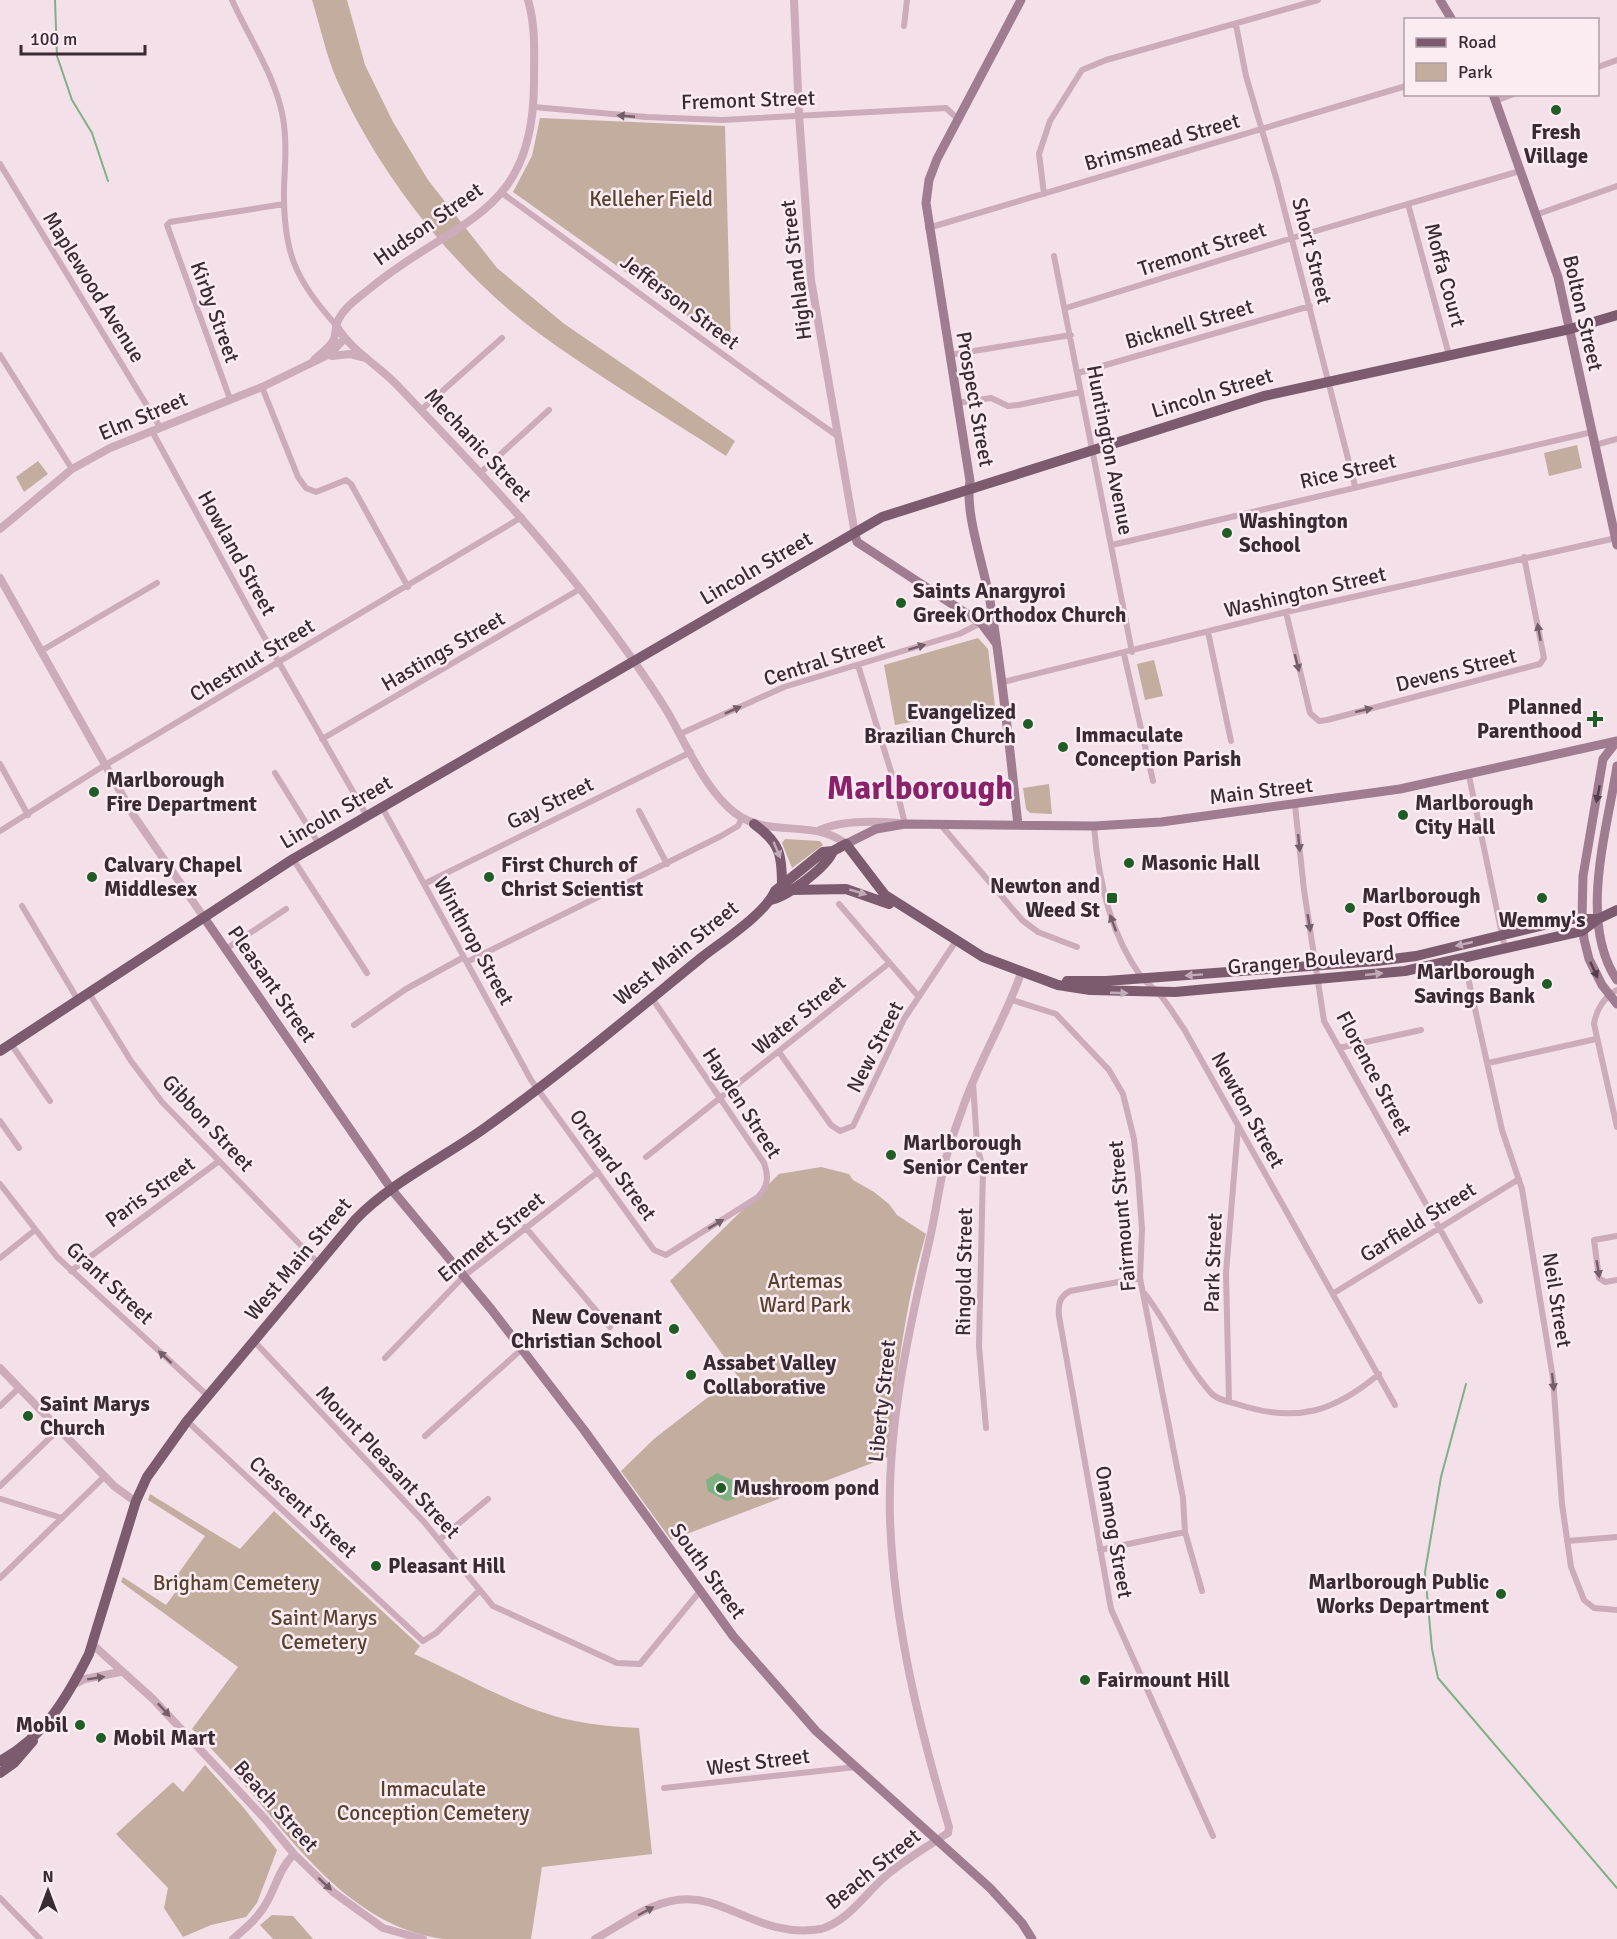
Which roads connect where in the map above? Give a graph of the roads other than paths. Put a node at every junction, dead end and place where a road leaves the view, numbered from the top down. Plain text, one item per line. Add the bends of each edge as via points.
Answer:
1 (232, 0) edge
2 (528, 0) edge
3 (794, 0) edge
4 (907, 0) edge
5 (1021, 0) edge
6 (1318, 0) edge
7 (1440, 0) edge
8 (1451, 18) edge
9 (1236, 25) junction
10 (904, 26) dead end
11 (1617, 60) edge
12 (1599, 67) edge
13 (1404, 87) edge
14 (1494, 98) edge
15 (534, 107) junction
16 (799, 115) junction
17 (959, 120) junction
18 (1262, 129) junction
19 (1, 169) edge
20 (1520, 171) junction
21 (1617, 186) edge
22 (502, 193) junction
23 (1044, 194) junction
24 (284, 204) junction
25 (1408, 204) junction
26 (1538, 214) junction
27 (928, 228) junction
28 (1292, 238) junction
29 (1054, 256) dead end
30 (1310, 306) junction
31 (1066, 308) junction
32 (1617, 315) edge
33 (336, 325) junction
34 (1570, 329) junction
35 (1071, 335) junction
36 (345, 338) junction
37 (502, 338) dead end
38 (0, 355) edge
39 (1449, 355) junction
40 (949, 356) junction
41 (314, 360) junction
42 (373, 362) junction
43 (1078, 374) junction
44 (1328, 382) junction
45 (262, 387) junction
46 (1082, 392) junction
47 (230, 399) junction
48 (957, 402) junction
49 (421, 410) junction
50 (549, 410) dead end
51 (156, 429) junction
52 (1592, 432) junction
53 (840, 437) junction
54 (1617, 439) edge
55 (1595, 445) junction
56 (1092, 449) junction
57 (72, 470) junction
58 (480, 473) junction
59 (1355, 486) junction
60 (969, 490) junction
61 (522, 518) junction
62 (0, 529) edge
63 (855, 534) junction
64 (1616, 542) edge
65 (1112, 545) junction
66 (1524, 557) junction
67 (0, 578) edge
68 (157, 583) dead end
69 (408, 587) junction
70 (580, 589) junction
71 (1286, 612) junction
72 (981, 623) junction
73 (1208, 632) junction
74 (996, 643) junction
75 (41, 651) junction
76 (1132, 652) junction
77 (1124, 654) junction
78 (633, 662) junction
79 (279, 663) junction
80 (858, 665) junction
81 (1003, 682) junction
82 (680, 734) junction
83 (322, 739) junction
84 (1232, 741) dead end
85 (1617, 741) edge
86 (690, 752) junction
87 (0, 764) edge
88 (106, 766) junction
89 (1617, 766) edge
90 (275, 773) dead end
91 (1469, 776) junction
92 (1153, 782) dead end
93 (1295, 805) junction
94 (382, 807) junction
95 (639, 811) dead end
96 (27, 815) junction
97 (367, 816) junction
98 (742, 818) junction
99 (754, 824) junction
100 (905, 824) junction
101 (939, 824) junction
102 (1018, 825) junction
103 (1094, 826) junction
104 (820, 830) junction
105 (0, 831) edge
106 (319, 844) junction
107 (846, 844) junction
108 (292, 859) junction
109 (667, 864) junction
110 (424, 884) junction
111 (787, 888) junction
112 (838, 904) dead end
113 (22, 906) dead end
114 (286, 909) dead end
115 (1617, 910) edge
116 (909, 912) junction
117 (1582, 917) junction
118 (205, 919) junction
119 (1598, 919) junction
120 (1582, 931) junction
121 (1502, 935) junction
122 (956, 941) junction
123 (1077, 947) dead end
124 (226, 949) junction
125 (1505, 949) junction
126 (465, 960) junction
127 (888, 964) junction
128 (1315, 966) junction
129 (367, 973) dead end
130 (1022, 973) junction
131 (1467, 973) dead end
132 (1143, 979) junction
133 (1318, 979) junction
134 (1617, 980) edge
135 (1613, 992) edge
136 (89, 993) junction
137 (1158, 993) junction
138 (652, 998) junction
139 (920, 998) junction
140 (78, 1000) junction
141 (1012, 1000) junction
142 (1617, 1004) edge
143 (354, 1025) dead end
144 (1421, 1030) dead end
145 (1596, 1039) junction
146 (10, 1044) junction
147 (1339, 1048) junction
148 (0, 1051) edge
149 (779, 1052) junction
150 (1488, 1063) junction
151 (973, 1082) junction
152 (537, 1090) junction
153 (721, 1098) junction
154 (50, 1101) dead end
155 (0, 1121) edge
156 (1238, 1126) junction
157 (1617, 1127) edge
158 (19, 1148) dead end
159 (646, 1157) dead end
160 (219, 1161) junction
161 (598, 1172) junction
162 (1519, 1179) junction
163 (0, 1184) edge
164 (392, 1190) junction
165 (525, 1227) junction
166 (1440, 1229) junction
167 (35, 1230) junction
168 (1617, 1236) edge
169 (666, 1254) joint
170 (0, 1257) edge
171 (318, 1263) junction
172 (71, 1271) junction
173 (464, 1276) junction
174 (1140, 1278) junction
175 (1617, 1280) edge
176 (1143, 1292) junction
177 (1334, 1293) junction
178 (1480, 1301) dead end
179 (610, 1327) dead end
180 (254, 1341) junction
181 (522, 1349) junction
182 (385, 1358) dead end
183 (0, 1368) edge
184 (1379, 1374) junction
185 (19, 1388) junction
186 (208, 1396) junction
187 (1229, 1402) junction
188 (1395, 1405) dead end
189 (0, 1406) edge
190 (187, 1421) junction
191 (986, 1428) dead end
192 (59, 1429) junction
193 (425, 1436) dead end
194 (105, 1476) junction
195 (0, 1486) edge
196 (1, 1499) edge
197 (488, 1499) dead end
198 (136, 1502) junction
199 (62, 1518) junction
200 (1185, 1532) junction
201 (1617, 1537) edge
202 (439, 1540) junction
203 (1567, 1541) junction
204 (1100, 1550) junction
205 (0, 1578) edge
206 (480, 1590) junction
207 (1202, 1591) dead end
208 (700, 1592) junction
209 (1617, 1610) edge
210 (92, 1644) junction
211 (120, 1672) junction
212 (73, 1685) junction
213 (34, 1738) junction
214 (17, 1760) junction
215 (0, 1761) edge
216 (856, 1767) junction
217 (0, 1773) edge
218 (0, 1783) edge
219 (664, 1788) dead end
220 (1213, 1836) dead end
221 (938, 1840) junction
222 (294, 1854) junction
223 (0, 1898) edge
224 (40, 1939) edge
225 (233, 1939) edge
226 (423, 1939) edge
227 (595, 1939) edge
228 (1032, 1939) edge

1 - 24 street, Mechanic Street via 283,117
2 - 15 street, Hudson Street via 533,20
3 - 16 street, Highland Street
4 - 10 street
5 - 17 main road, Prospect Street
6 - 9 street
7 - 8 main road
9 - 18 street, Short Street
9 - 23 street via 1082,70 1042,140 1039,168
11 - 12 street
13 - 18 street, Brimsmead Street
14 - 20 main road, Bolton Street
16 -> 15 street, Fremont Street via 684,119
15 - 22 street, Hudson Street via 522,161
16 - 17 street, Fremont Street via 946,108
16 - 53 street, Highland Street via 812,280
17 - 27 main road, Prospect Street via 929,180
18 - 23 street, Brimsmead Street
18 - 28 street, Short Street
19 - 51 street, Maplewood Avenue
20 - 25 street, Tremont Street
20 - 26 main road, Bolton Street
21 - 26 street
22 - 33 street, Hudson Street via 479,214 369,288 340,316
22 - 53 street, Jefferson Street via 750,376
23 - 27 street, Brimsmead Street
24 - 33 street, Mechanic Street via 287,236 298,277
24 - 47 street, Kirby Street via 167,225
25 - 28 street, Tremont Street
25 - 39 street, Moffa Court
26 - 34 main road, Bolton Street
27 - 40 main road, Prospect Street
28 - 30 street, Short Street
28 - 31 street, Tremont Street
29 - 31 street, Huntington Avenue
30 - 43 street, Bicknell Street
30 - 44 street, Short Street
31 - 35 street, Huntington Avenue
32 - 34 main road, Lincoln Street
33 - 36 street, Mechanic Street
33 - 41 street, Elm Street via 334,340
34 - 39 main road, Lincoln Street
34 - 52 main road, Bolton Street
35 - 40 street
35 - 43 street, Huntington Avenue
36 - 41 street, Elm Street via 337,349
36 - 42 street, Mechanic Street
37 - 49 street
38 - 57 street
39 - 44 main road, Lincoln Street
40 - 48 main road, Prospect Street
41 - 42 street, Elm Street via 342,353
41 - 45 street, Elm Street
42 - 49 street, Mechanic Street
43 - 46 street, Huntington Avenue
44 - 56 main road, Lincoln Street via 1231,406
44 - 59 street, Short Street
45 - 47 street, Elm Street
45 - 69 street via 306,488 316,492 338,481 351,484
46 - 48 street via 1008,406 991,398
46 - 56 street, Huntington Avenue
47 - 51 street, Elm Street
48 - 60 main road, Prospect Street
49 - 58 street, Mechanic Street
50 - 58 street
51 - 57 street, Elm Street via 110,448
51 - 79 street, Howland Street
52 - 55 main road, Bolton Street
52 - 59 street, Rice Street
53 - 63 street, Highland Street
54 - 55 street
55 - 64 main road, Bolton Street
56 - 60 main road, Lincoln Street
56 - 65 street, Huntington Avenue
57 - 62 street, Elm Street
58 - 61 street, Mechanic Street
59 - 65 street, Rice Street
60 - 63 main road, Lincoln Street via 900,510
60 - 74 main road, Prospect Street
61 - 69 street, Chestnut Street
61 - 70 street, Mechanic Street
63 - 72 main road via 857,542
63 - 78 main road, Lincoln Street
64 - 66 street, Washington Street
65 - 76 street, Huntington Avenue
66 - 71 street, Washington Street
71 -> 66 street, Devens Street via 1311,713 1319,721 1326,720 1540,664 1544,658
67 - 75 street, Pleasant Street
68 - 75 street
69 - 79 street, Chestnut Street
70 - 78 street, Mechanic Street
70 - 83 street, Hastings Street
71 - 73 street, Washington Street
72 - 74 main road
80 -> 72 street, Central Street via 959,634
73 - 76 street, Washington Street
73 - 84 street
74 - 81 main road, Prospect Street
75 - 88 street, Pleasant Street
76 - 77 street, Washington Street
77 - 81 street, Washington Street
77 - 92 street
78 - 82 street, Mechanic Street
78 - 94 main road, Lincoln Street
79 - 83 street, Howland Street
79 - 88 street, Chestnut Street
82 -> 80 street, Central Street via 784,687
80 - 100 street
81 - 102 main road, Prospect Street
82 - 86 street, Mechanic Street
83 - 97 street, Howland Street
85 - 91 main road, Main Street
85 -> 117 main road via 1603,759 1583,876
86 - 98 street, Mechanic Street via 718,796
86 - 110 street, Gay Street
87 - 96 street
88 - 96 street, Chestnut Street
88 - 118 street, Pleasant Street via 134,816
89 - 119 main road via 1598,884
90 - 106 street
91 - 93 main road, Main Street
91 - 121 street
93 - 103 main road, Main Street
93 -> 128 street, Florence Street
94 - 97 main road, Lincoln Street
94 - 110 street, Winthrop Street
95 - 109 street
96 - 105 street, Chestnut Street
97 - 106 main road, Lincoln Street
98 - 99 street, Mechanic Street
98 - 109 street via 738,826
99 - 104 street, Mechanic Street
99 -> 111 main road via 777,845
100 - 101 main road, Main Street
100 - 104 street, Mechanic Street via 872,822
100 - 107 main road, West Main Street via 876,829
101 - 102 main road, Main Street
101 - 123 street via 1022,920 1038,932
102 - 103 main road, Main Street
132 -> 103 street, Newton Street via 1114,926 1096,861
104 - 107 street, Mechanic Street
106 - 108 main road, Lincoln Street
107 - 111 main road, West Main Street via 824,852
107 - 116 main road, Granger Boulevard via 880,891
108 - 118 main road, Lincoln Street
108 - 129 street
109 - 126 street
110 - 126 street, Winthrop Street
111 -> 116 main road via 846,889
111 - 138 main road, West Main Street
112 - 127 street
113 - 140 street
114 - 124 street
115 - 119 main road, Granger Boulevard
116 - 122 main road, Granger Boulevard
117 - 119 main road, Granger Boulevard
117 - 120 main road
117 - 121 main road, Granger Boulevard
118 - 124 main road, Pleasant Street
118 - 136 main road, Lincoln Street
119 - 120 main road, Granger Boulevard
119 - 134 main road via 1603,952
120 - 125 main road, Granger Boulevard
120 -> 135 main road via 1589,959
121 - 125 street
121 -> 128 main road, Granger Boulevard via 1416,956
122 - 130 main road, Granger Boulevard
122 - 139 street, New Street
124 - 164 main road, Pleasant Street
133 -> 125 main road, Granger Boulevard via 1405,971
126 - 143 street via 406,990
126 - 152 street, Winthrop Street
127 - 139 street
127 - 149 street, Water Street
128 -> 132 main road, Granger Boulevard
128 - 133 street, Florence Street
130 - 132 main road, Granger Boulevard via 1080,982
130 -> 137 main road, Granger Boulevard via 1080,989
130 - 141 street, Liberty Street
131 - 150 street, Neil Street
132 - 137 street, Newton Street
133 - 137 main road, Granger Boulevard
133 - 147 street, Florence Street via 1324,1021
135 - 142 main road
135 - 145 street via 1596,1015
136 - 140 main road, Lincoln Street
136 - 160 street, Gibbon Street via 162,1102
137 - 156 street, Newton Street via 1184,1029
138 - 152 main road, West Main Street
138 - 153 street, Hayden Street
139 - 149 street, New Street via 904,1020 853,1126 840,1131 831,1125
140 - 146 main road, Lincoln Street
141 - 151 street, Liberty Street
141 - 174 street, Fairmount Street via 1056,1014 1109,1070 1123,1094 1138,1174
144 - 147 street
145 - 150 street
145 - 157 street
146 - 148 main road, Lincoln Street
146 - 154 street
147 - 166 street, Florence Street
149 - 153 street, Water Street
150 - 162 street, Neil Street via 1502,1130
151 - 191 street, Ringold Street via 982,1169 979,1346
151 - 221 street, Liberty Street via 943,1168 909,1326 890,1518 907,1661 927,1755 949,1827 948,1833
152 - 161 street, Orchard Street
152 - 164 main road, West Main Street
153 - 159 street, Water Street
169 -> 153 street, Hayden Street via 744,1207 766,1189 768,1173 764,1163
155 - 158 street
156 - 177 street, Newton Street
156 - 187 street, Park Street via 1226,1273
160 - 171 street, Gibbon Street
160 - 172 street, Paris Street
161 - 165 street, Emmett Street
161 - 169 street, Orchard Street via 654,1250
162 - 166 street, Garfield Street
162 -> 203 street, Neil Street via 1553,1378
163 - 167 street, Grant Street
164 - 171 main road, West Main Street via 364,1210
164 - 173 main road, South Street
165 - 173 street, Emmett Street
165 - 179 street
166 - 177 street, Garfield Street
166 - 178 street, Florence Street
167 - 170 street
167 - 172 street, Grant Street
168 -> 175 street via 1594,1240 1599,1278 1605,1282
171 - 180 main road, West Main Street
186 -> 172 street, Grant Street
173 - 181 main road, South Street
173 - 182 street, Emmett Street
174 - 176 street, Fairmount Street
174 - 204 street, Onamog Street via 1077,1288 1062,1295 1058,1305
176 - 187 street via 1213,1396
176 - 200 street, Fairmount Street via 1183,1498
177 - 184 street, Newton Street
180 - 186 main road, West Main Street
180 - 202 street, Mount Pleasant Street
181 - 193 street
181 - 208 main road, South Street
183 - 185 street
184 - 187 street via 1352,1393 1311,1413 1275,1414
184 - 188 street, Newton Street
185 - 189 street
185 - 192 street
186 - 190 main road, West Main Street
190 - 198 main road, West Main Street via 147,1477
190 - 206 street, Crescent Street via 423,1641
192 - 194 street
192 - 195 street
194 - 198 street
194 - 199 street
195 - 196 street via 4,1492
196 - 199 street
197 - 202 street
198 - 210 main road, West Main Street
199 - 205 street
200 - 204 street
200 - 207 street, Fairmount Street
201 - 203 street
202 - 206 street, Mount Pleasant Street
203 - 209 street, Neil Street via 1571,1567 1584,1600 1594,1608
204 - 220 street, Onamog Street via 1111,1609
206 - 208 street, Mount Pleasant Street via 494,1606 617,1664 628,1665 640,1664
208 - 216 main road, South Street via 804,1719
210 - 211 street, Beach Street
210 - 212 main road, West Main Street
212 -> 211 street
211 -> 222 street, Beach Street via 153,1699
212 - 213 main road, West Main Street
213 - 214 main road
213 - 215 main road, West Main Street
214 - 217 main road
214 - 218 main road
216 - 219 street, West Street
216 - 221 main road, South Street
227 -> 221 street, Beach Street via 651,1908 683,1899 702,1902 772,1931 823,1929 841,1919 888,1874
221 - 228 main road, South Street via 1007,1904
222 - 225 street via 283,1864 258,1915
222 -> 226 street, Beach Street via 333,1892 383,1928
223 - 224 street

